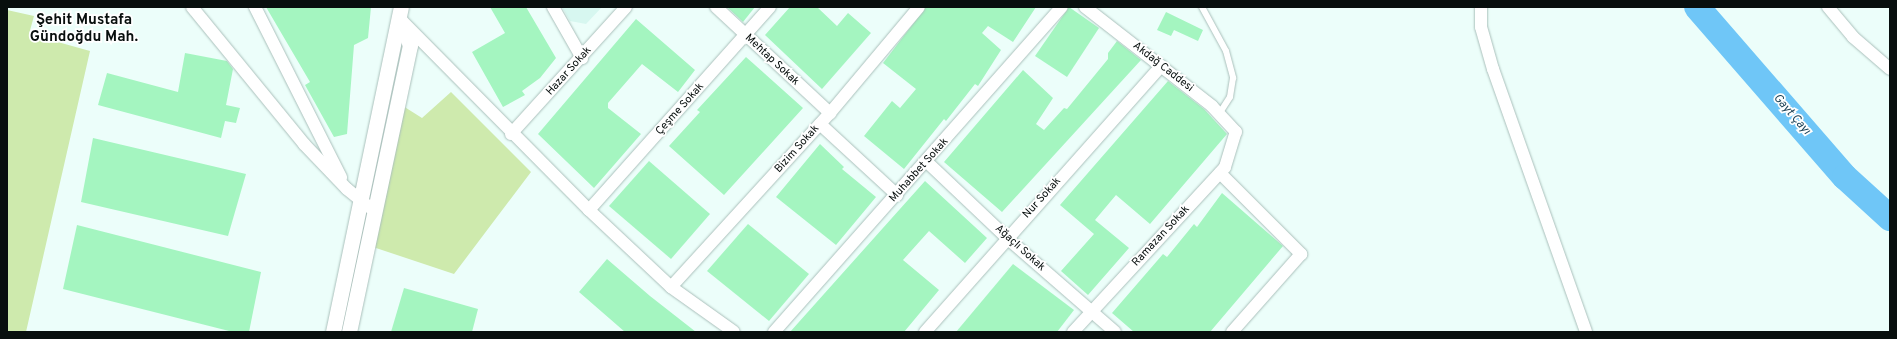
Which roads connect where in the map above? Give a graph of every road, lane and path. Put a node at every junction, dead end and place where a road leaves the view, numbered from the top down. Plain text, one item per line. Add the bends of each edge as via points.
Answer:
1 (192, 7) edge
2 (255, 7) edge
3 (553, 7) edge
4 (626, 7) edge
5 (716, 7) edge
6 (770, 7) edge
7 (919, 7) edge
8 (1062, 7) edge
9 (1085, 7) edge
10 (1202, 7) edge
11 (1481, 7) edge
12 (1828, 7) edge
13 (401, 13) edge
14 (746, 35) junction
15 (582, 58) junction
16 (1161, 66) junction
17 (1890, 69) edge
18 (830, 113) junction
19 (1219, 114) junction
20 (820, 124) junction
21 (1236, 132) joint
22 (511, 134) junction
23 (927, 162) junction
24 (1220, 173) junction
25 (346, 189) junction
26 (897, 195) junction
27 (362, 202) junction
28 (589, 210) junction
29 (375, 212) junction
30 (1006, 238) junction
31 (671, 287) junction
32 (1092, 312) junction
33 (333, 332) edge
34 (349, 332) edge
35 (734, 332) edge
36 (774, 332) edge
37 (925, 332) edge
38 (1074, 332) edge
39 (1115, 332) edge
40 (1232, 332) edge
41 (1586, 332) edge

1 - 25 street via 304,144
2 - 25 street
3 - 15 street
4 - 15 street, Hazar Sokak
5 - 14 street, Mehtap Sokak
6 - 14 street, Çeşme Sokak
7 - 18 street, Bizim Sokak
8 - 23 street, Muhabbet Sokak
9 - 16 street, Akdağ Caddesi
10 - 19 lane via 1226,51 1233,78 1230,97
11 - 41 street via 1482,27 1493,69
12 - 17 street via 1853,37
13 - 22 street
13 - 27 street
13 - 29 street via 410,45
14 - 18 street, Mehtap Sokak
14 - 28 street, Çeşme Sokak
15 - 22 street, Hazar Sokak
16 - 19 street, Akdağ Caddesi
16 - 30 street, Nur Sokak
18 - 20 street, Bizim Sokak
19 - 21 street, Akdağ Caddesi
20 - 26 street
20 - 31 street, Bizim Sokak
21 - 24 street, Ramazan Sokak via 1225,167
22 - 28 street
23 - 26 street, Muhabbet Sokak
23 - 30 street, Ağaçlı Sokak
24 - 32 street, Ramazan Sokak
24 - 40 street via 1301,254
25 - 27 street
26 - 36 street, Muhabbet Sokak
27 - 29 street
27 - 33 street
28 - 31 street
29 - 34 street
30 - 32 street, Ağaçlı Sokak
30 - 37 street, Nur Sokak
31 - 35 street
32 - 38 street, Ramazan Sokak
32 - 39 street, Ağaçlı Sokak

